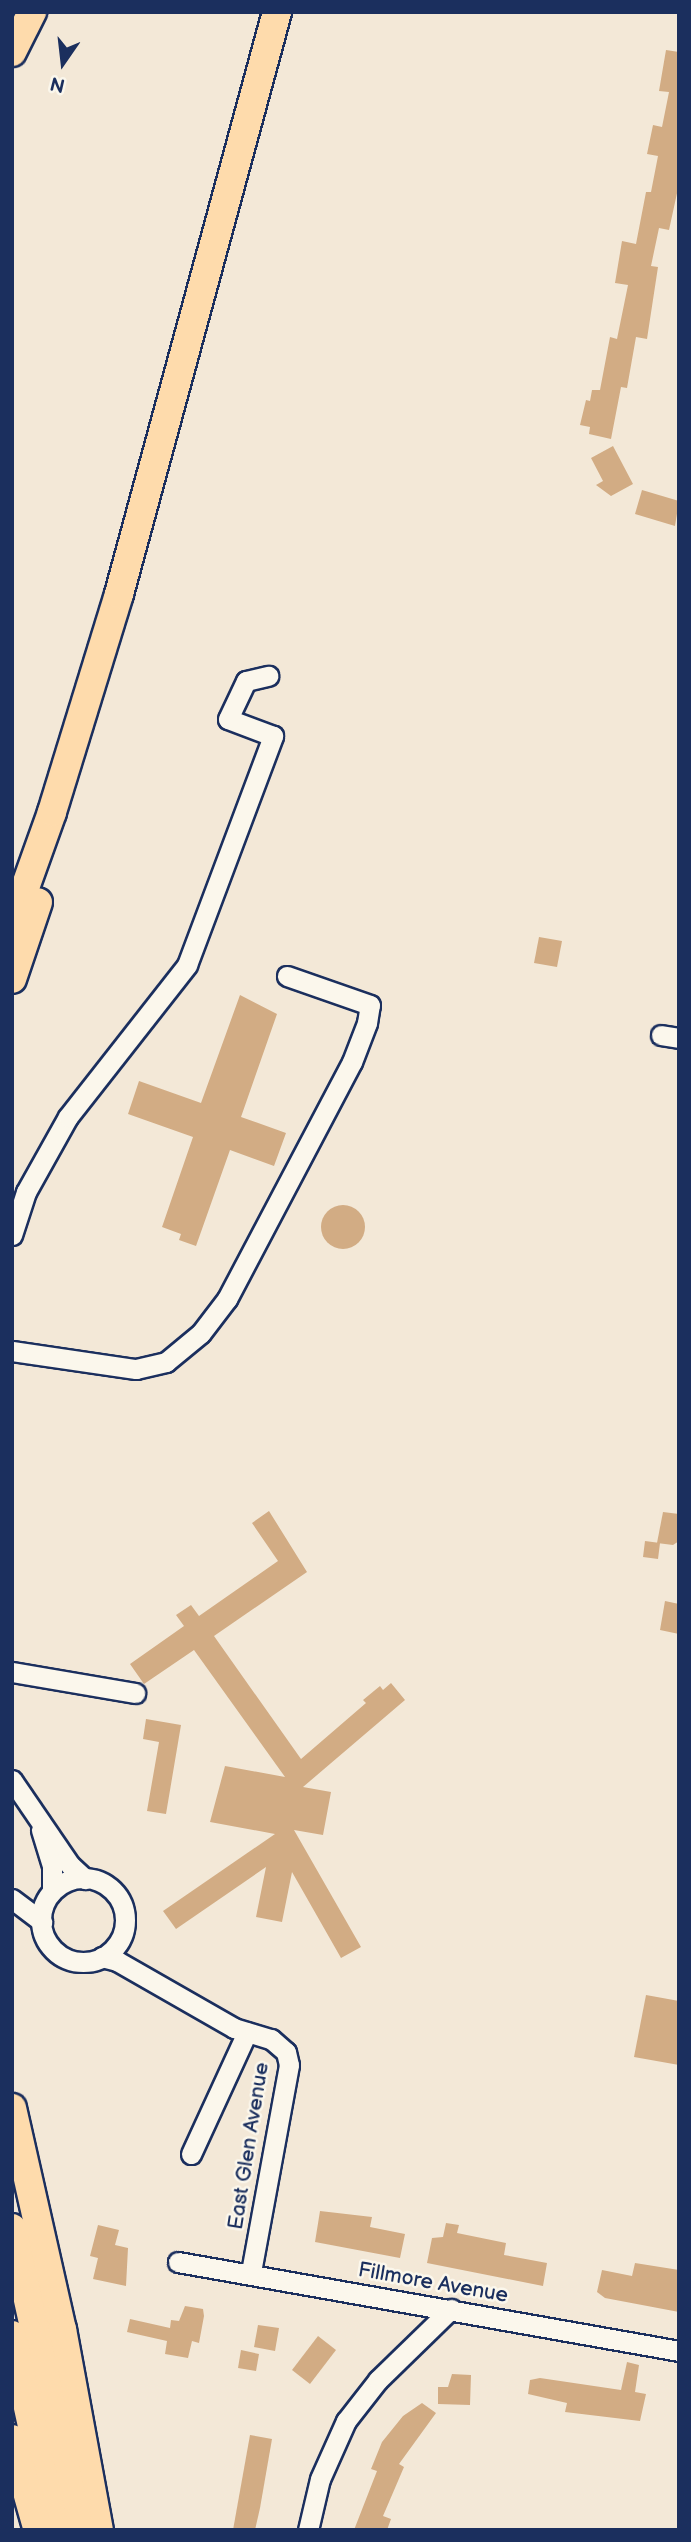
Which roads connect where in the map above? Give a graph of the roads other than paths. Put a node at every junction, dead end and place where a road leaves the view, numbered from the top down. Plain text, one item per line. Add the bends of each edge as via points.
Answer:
1 (32, 12) edge
2 (277, 12) edge
3 (13, 49) edge
4 (156, 461) junction
5 (268, 676) dead end
6 (12, 924) edge
7 (287, 976) dead end
8 (12, 979) edge
9 (12, 1235) edge
10 (12, 1351) edge
11 (12, 1672) edge
12 (135, 1693) dead end
13 (12, 1780) edge
14 (36, 1816) junction
15 (85, 1879) junction
16 (49, 1896) junction
17 (12, 1898) edge
18 (41, 1922) junction
19 (124, 1930) junction
20 (102, 1957) junction
21 (152, 1982) junction
22 (247, 2032) junction
23 (12, 2108) edge
24 (191, 2154) dead end
25 (12, 2228) edge
26 (178, 2262) dead end
27 (251, 2273) junction
28 (451, 2309) junction
29 (12, 2335) edge
30 (679, 2351) edge
31 (12, 2440) edge
32 (37, 2530) edge
33 (55, 2530) edge
34 (79, 2530) edge
35 (99, 2530) edge
36 (308, 2530) edge

1 - 3 highway
2 - 4 highway
4 - 6 highway via 91,688
4 - 8 highway via 129,608 99,719
5 - 9 street via 246,681 228,719 273,736 187,965 68,1117 26,1192
7 - 10 street via 370,1004 352,1062 227,1299 201,1333 166,1362 136,1369
11 - 12 street
13 - 14 street
14 - 15 street
14 - 16 street via 52,1866
15 - 16 street, East Glen Avenue via 64,1882
15 - 19 street, East Glen Avenue via 105,1884 115,1893 122,1904
16 - 17 street, East Glen Avenue
16 - 18 street
17 - 18 street, East Glen Avenue
18 - 20 street, East Glen Avenue via 49,1945 60,1955 86,1962
19 - 20 street via 119,1942
19 - 21 street, East Glen Avenue via 135,1961
20 - 21 street, East Glen Avenue
21 - 22 street, East Glen Avenue
22 - 24 street
22 - 27 street, East Glen Avenue via 271,2039 286,2052 289,2066
23 - 35 highway via 62,2329
25 - 34 highway
26 - 27 street, Fillmore Avenue
27 - 28 street, Fillmore Avenue
28 - 30 street, Fillmore Avenue
28 - 36 street via 378,2381 346,2421 320,2479
29 - 33 highway
31 - 32 highway

